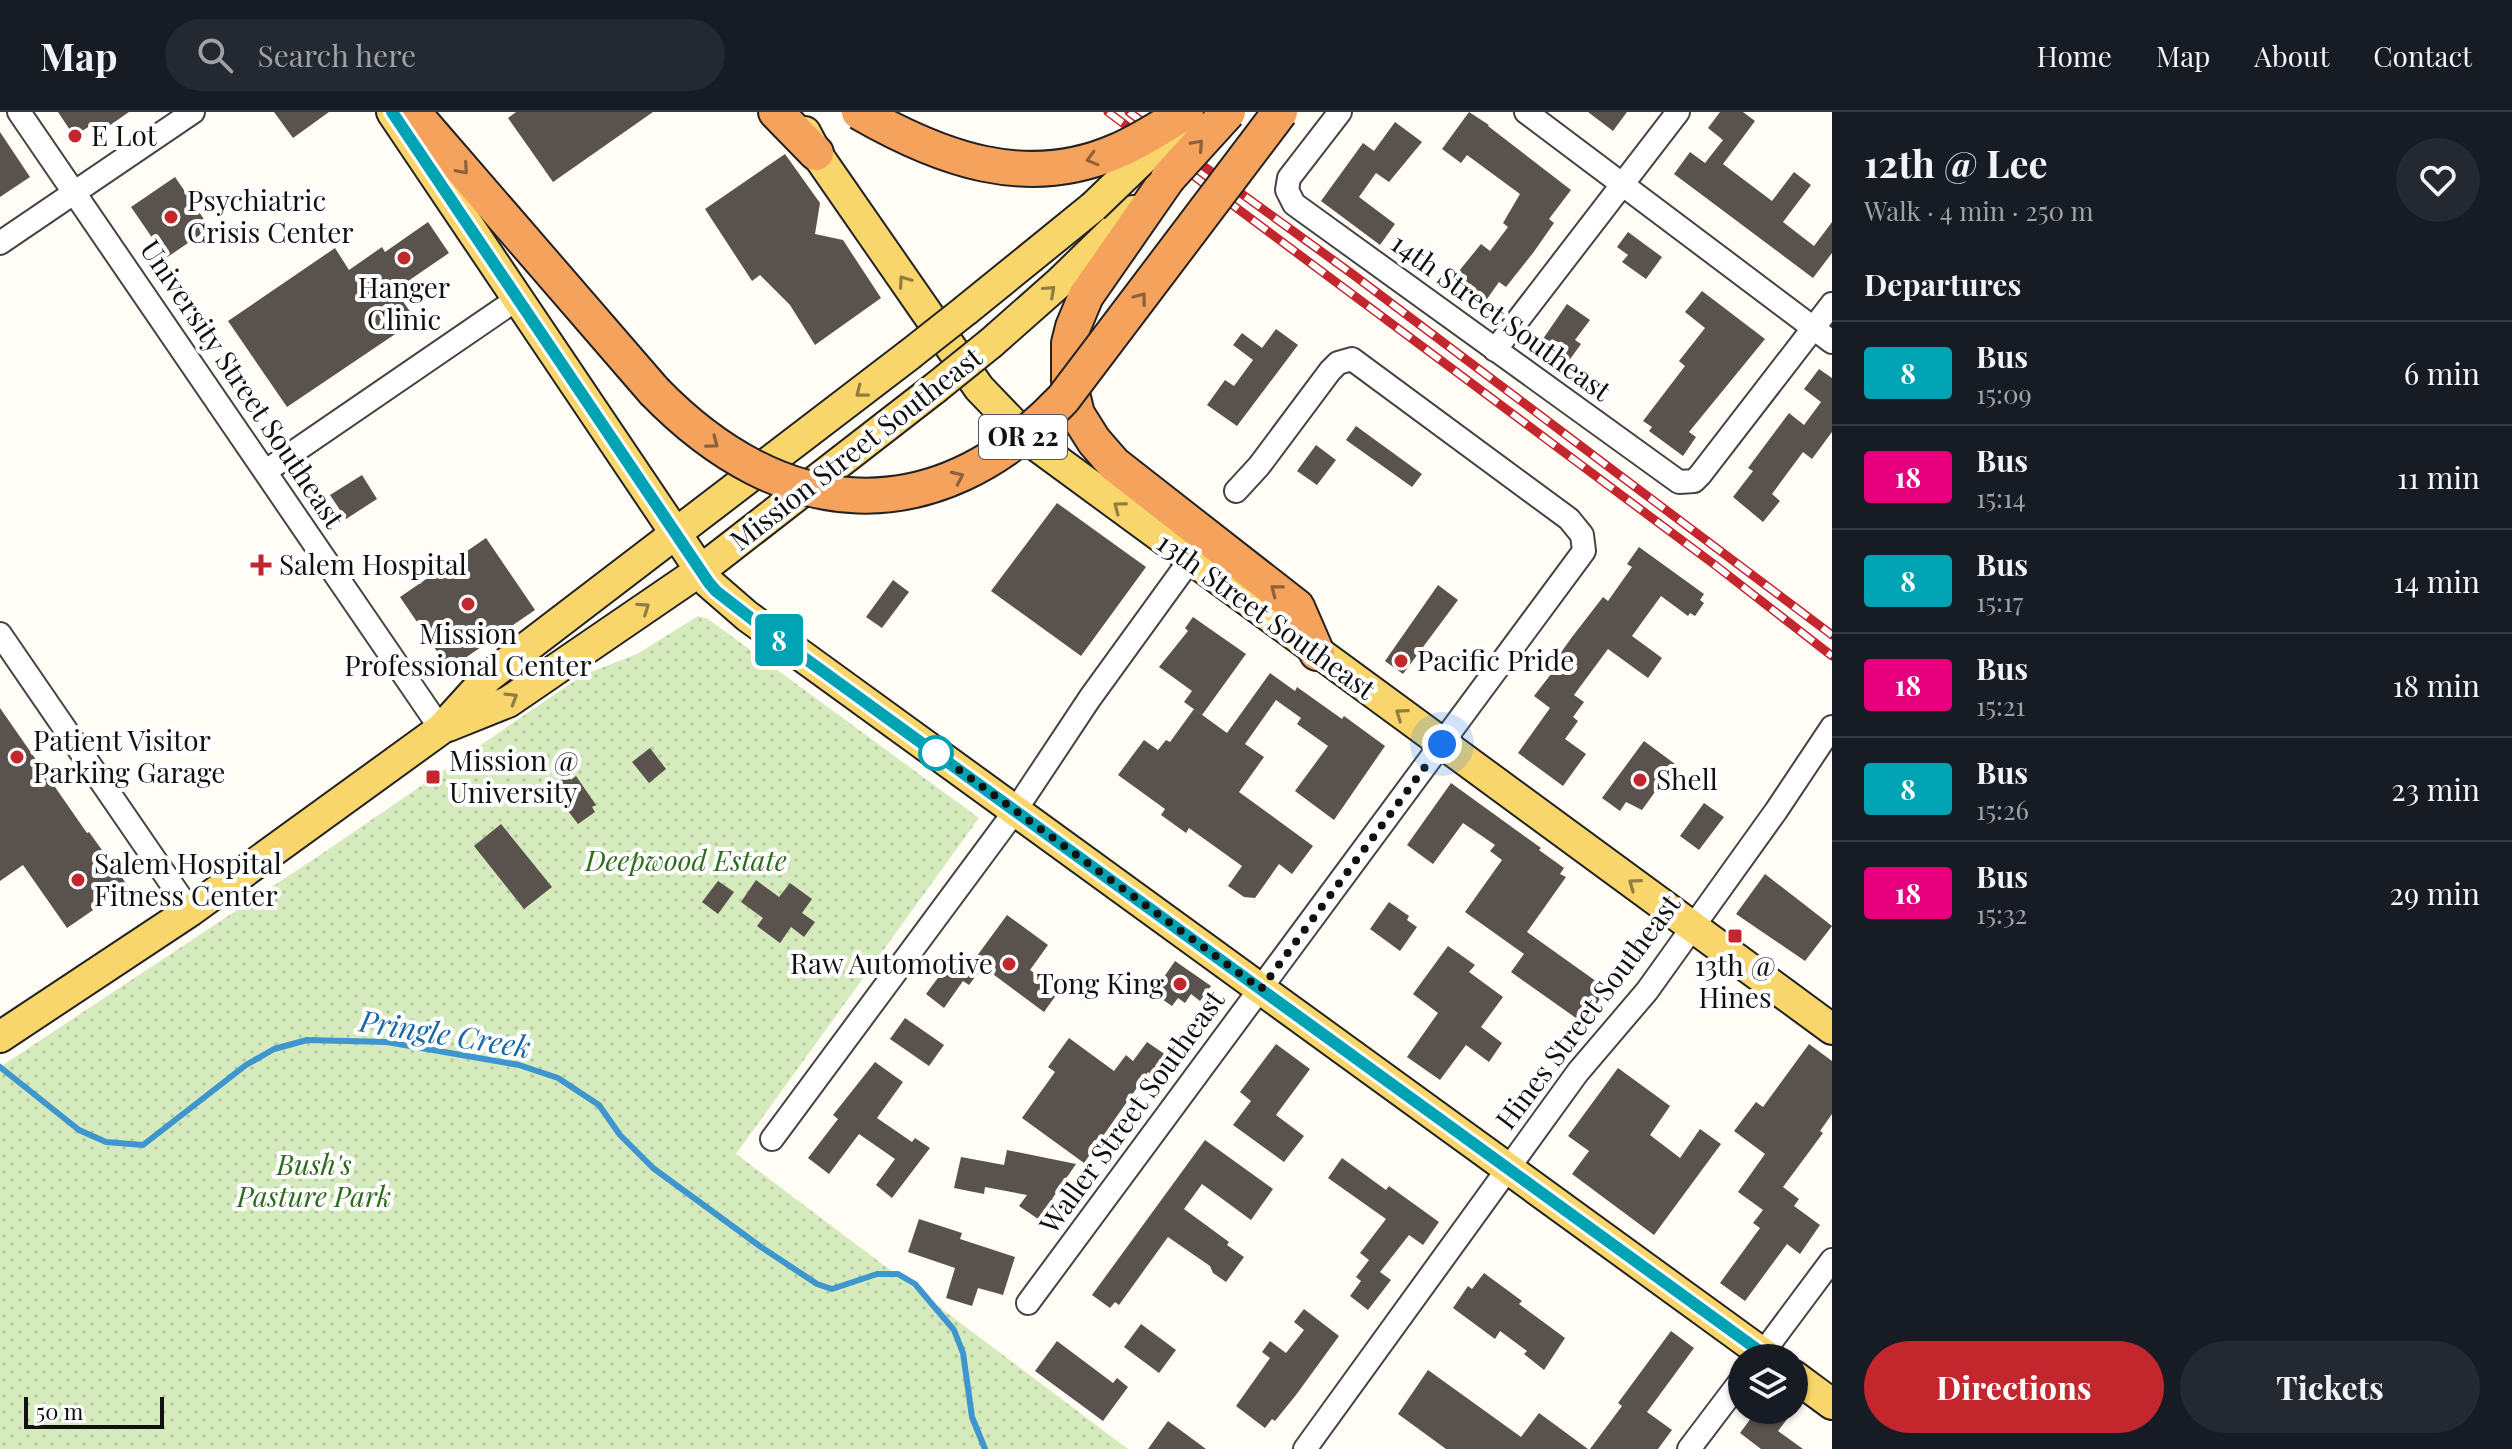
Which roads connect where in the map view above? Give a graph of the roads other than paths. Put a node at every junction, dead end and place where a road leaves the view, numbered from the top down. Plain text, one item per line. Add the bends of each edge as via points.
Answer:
1 (19, 112) edge
2 (193, 112) edge
3 (392, 112) edge
4 (410, 112) edge
5 (776, 112) edge
6 (794, 112) edge
7 (859, 112) edge
8 (1188, 112) edge
9 (1228, 112) edge
10 (1280, 112) edge
11 (1340, 112) edge
12 (1526, 112) edge
13 (1678, 112) edge
14 (816, 153) junction
15 (1623, 185) junction
16 (74, 193) junction
17 (1122, 232) junction
18 (0, 243) edge
19 (517, 299) junction
20 (1832, 304) edge
21 (1814, 328) junction
22 (1832, 342) edge
23 (1495, 350) junction
24 (266, 471) junction
25 (1236, 491) dead end
26 (677, 533) junction
27 (1190, 560) junction
28 (701, 570) junction
29 (0, 634) edge
30 (1317, 653) junction
31 (1832, 727) edge
32 (441, 729) junction
33 (1442, 744) junction
34 (1015, 811) junction
35 (190, 911) junction
36 (1693, 927) junction
37 (1261, 989) junction
38 (1832, 1029) edge
39 (0, 1037) edge
40 (772, 1139) dead end
41 (1508, 1168) junction
42 (1832, 1260) edge
43 (1028, 1303) dead end
44 (1746, 1344) edge
45 (1773, 1344) edge
46 (1808, 1386) edge
47 (1728, 1397) edge
48 (1832, 1404) edge
49 (1305, 1449) edge
50 (1689, 1449) edge

1 - 16 street, University Street Southeast
2 - 16 street
3 - 19 main road
4 -> 10 highway, OR 22, bridge via 674,412 750,467 788,483 852,496 883,496 944,483 979,468 1042,421
5 - 14 highway
6 - 14 main road, 13th Street Southeast
8 -> 7 highway, bridge via 1116,152 1086,162 1025,169 997,168 945,154
8 -> 26 main road, Mission Street Southeast, bridge via 1093,207
17 -> 9 highway, bridge
11 - 23 street, 14th Street Southeast via 1289,178 1287,190 1299,209
12 - 15 street
13 - 15 street
27 -> 14 main road, 13th Street Southeast via 1006,419
15 - 21 street
15 - 23 street
16 - 18 street
16 - 24 street, University Street Southeast
28 -> 17 main road, Mission Street Southeast, bridge via 934,389
30 -> 17 highway via 1297,607 1114,464 1077,414 1069,381 1069,343 1079,311
19 - 24 street
19 - 26 main road
20 - 21 street
21 - 22 street
21 - 23 street, 14th Street Southeast via 1700,475 1687,483
24 - 32 street, University Street Southeast
25 - 33 street, Waller Street Southeast via 1330,371 1347,359 1569,519 1582,535 1584,551
26 - 28 main road
26 - 32 main road, Mission Street Southeast via 488,677
27 - 30 main road, 13th Street Southeast
27 - 34 street
32 -> 28 main road, Mission Street Southeast via 508,702
28 - 34 main road via 716,591 747,616
29 - 35 street
33 -> 30 main road, 13th Street Southeast
31 - 36 street, Hines Street Southeast
32 - 35 main road, Mission Street Southeast
36 -> 33 main road, 13th Street Southeast
33 - 37 street, Waller Street Southeast
34 - 37 main road
34 - 40 street
35 - 39 main road, Mission Street Southeast
36 - 38 main road, 13th Street Southeast
36 - 41 street, Hines Street Southeast
37 - 41 main road
37 - 43 street, Waller Street Southeast
41 - 44 main road
41 - 49 street, Hines Street Southeast
42 - 45 street
46 - 48 main road
47 - 50 street

